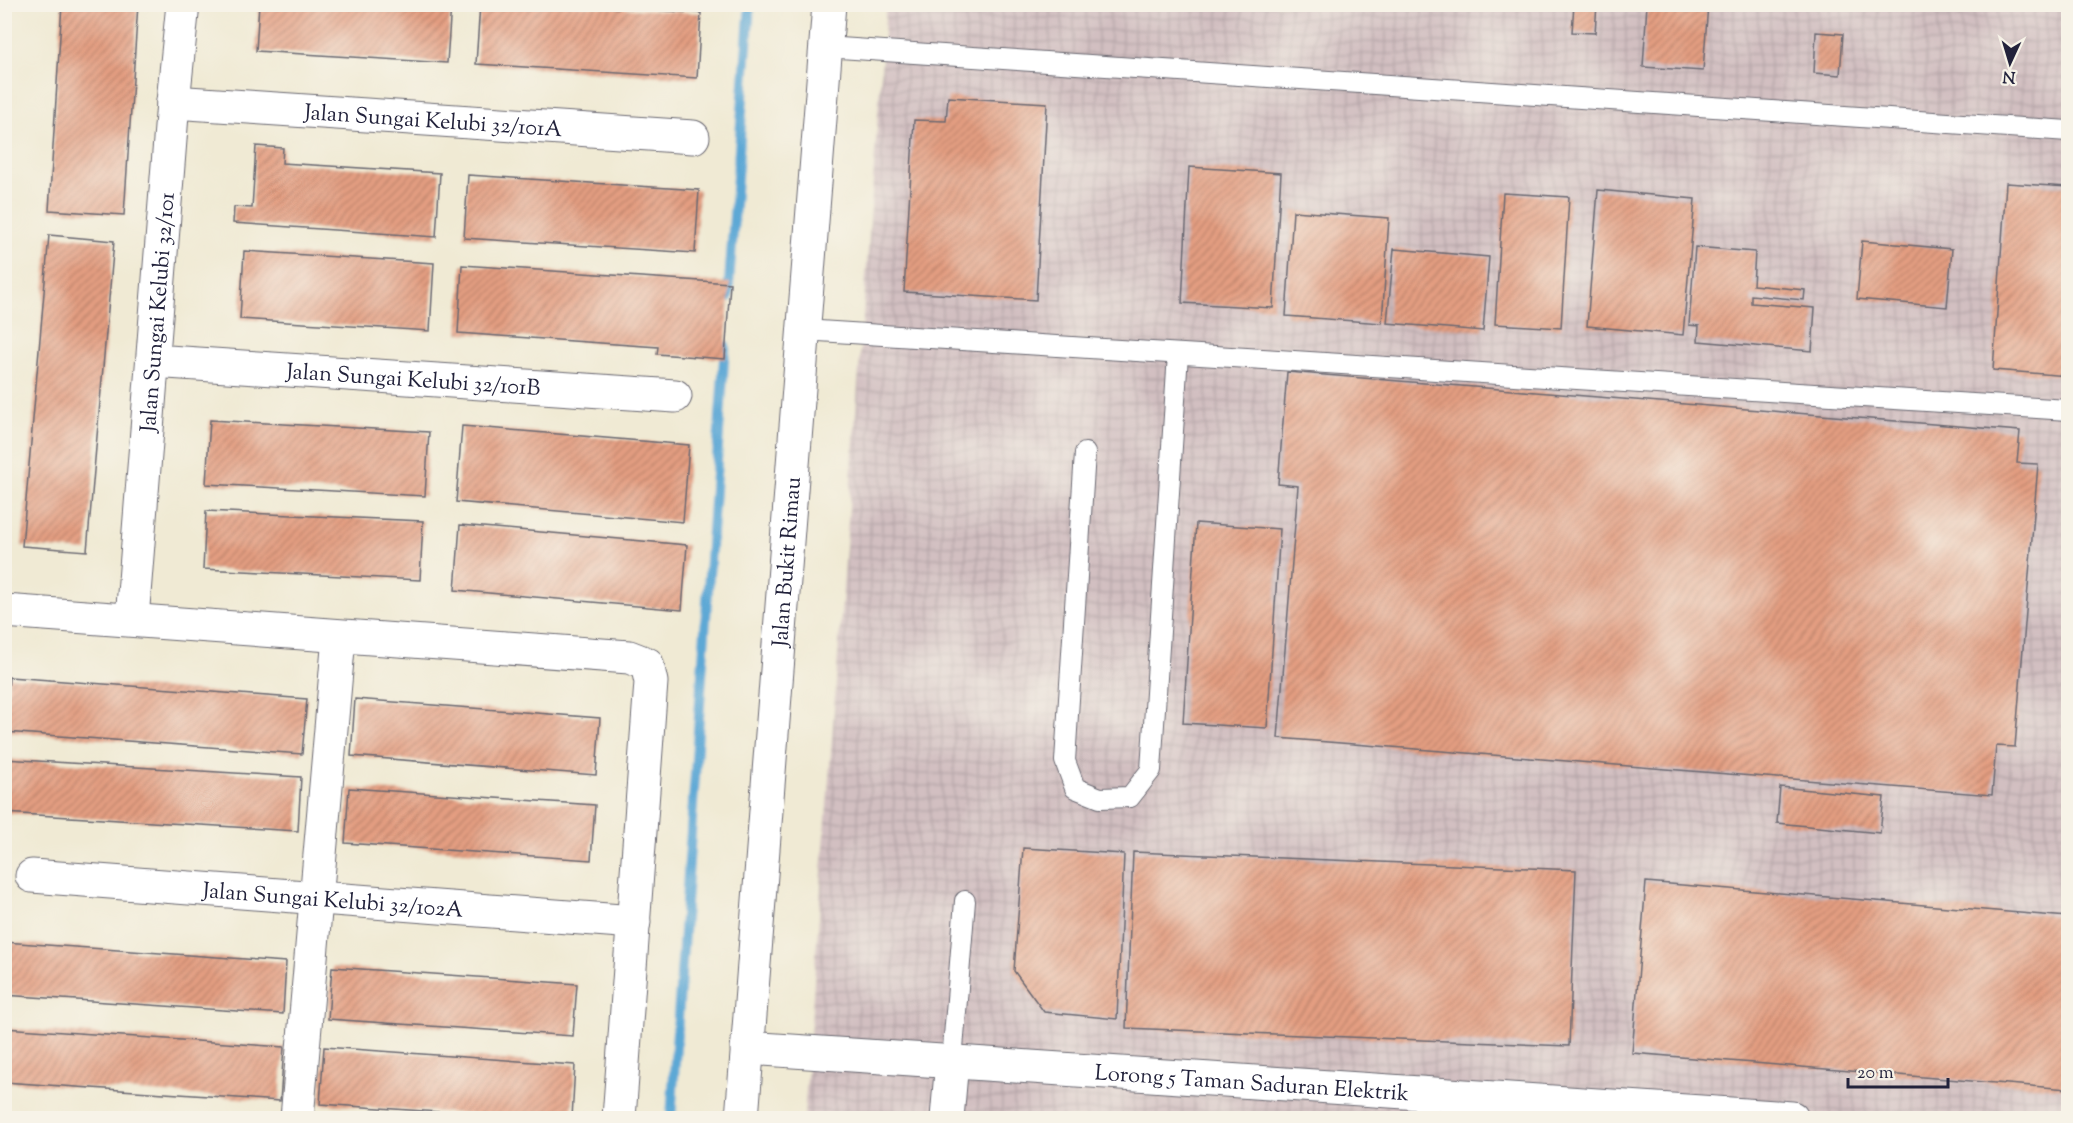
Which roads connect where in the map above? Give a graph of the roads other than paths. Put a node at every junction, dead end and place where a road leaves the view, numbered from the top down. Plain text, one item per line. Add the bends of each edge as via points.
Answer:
1 (183, 4) edge
2 (828, 4) edge
3 (825, 47) junction
4 (173, 102) junction
5 (2068, 131) edge
6 (693, 137) dead end
7 (803, 330) junction
8 (1179, 354) junction
9 (153, 361) junction
10 (675, 396) dead end
11 (2068, 410) edge
12 (1085, 453) dead end
13 (4, 611) edge
14 (132, 619) junction
15 (339, 637) junction
16 (32, 876) dead end
17 (317, 897) junction
18 (965, 901) dead end
19 (634, 922) junction
20 (747, 1048) junction
21 (952, 1060) junction
22 (297, 1119) edge
23 (619, 1119) edge
24 (742, 1119) edge
25 (948, 1119) edge
26 (1792, 1119) edge

1 - 4 street, Jalan Sungai Kelubi 32/101
2 - 3 street, Jalan Bukit Rimau
3 - 5 lane
3 - 7 street, Jalan Bukit Rimau
4 - 6 street, Jalan Sungai Kelubi 32/101A
4 - 9 street, Jalan Sungai Kelubi 32/101
7 - 8 lane
7 - 20 street, Jalan Bukit Rimau
8 - 11 lane
8 - 12 lane via 1151,770 1130,797 1100,798 1075,788 1065,761
9 - 10 street, Jalan Sungai Kelubi 32/101B
9 - 14 street, Jalan Sungai Kelubi 32/101
13 - 14 street
14 - 15 street
15 - 17 street
15 - 19 street via 629,657 647,664 651,682
16 - 17 street, Jalan Sungai Kelubi 32/102A
17 - 19 street, Jalan Sungai Kelubi 32/102A
17 - 22 street
18 - 21 lane
19 - 23 street
20 - 21 street, Lorong 5 Taman Saduran Elektrik
20 - 24 street, Jalan Bukit Rimau
21 - 25 street
21 - 26 street, Lorong 5 Taman Saduran Elektrik

